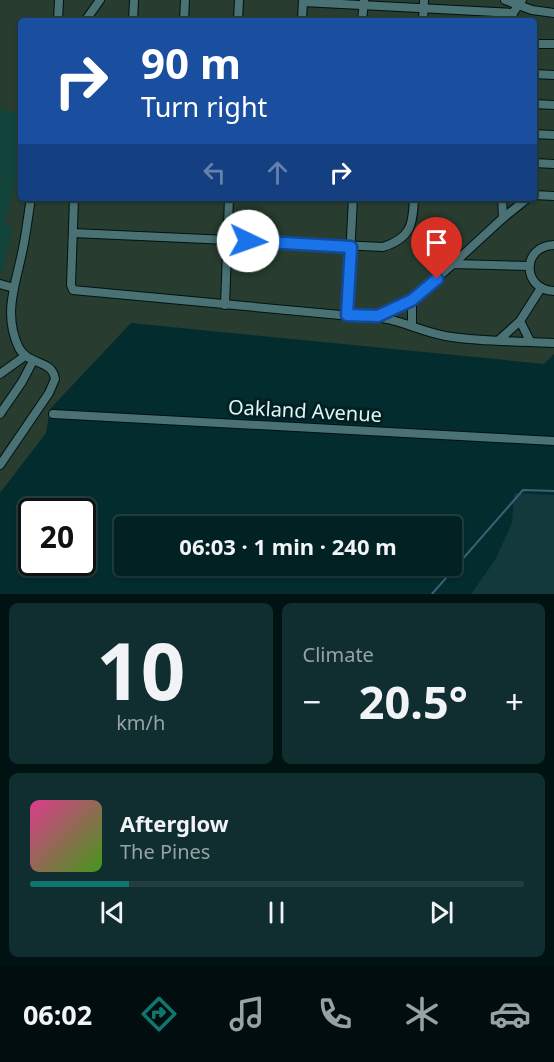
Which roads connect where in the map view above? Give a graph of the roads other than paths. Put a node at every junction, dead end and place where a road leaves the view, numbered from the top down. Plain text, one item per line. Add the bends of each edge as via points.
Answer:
1 (60, 0) edge
2 (100, 0) edge
3 (134, 0) edge
4 (185, 0) edge
5 (239, 0) edge
6 (505, 0) edge
7 (303, 1) edge
8 (364, 2) edge
9 (424, 4) edge
10 (516, 10) edge
11 (554, 13) edge
12 (58, 18) edge
13 (87, 18) edge
14 (133, 18) edge
15 (184, 18) edge
16 (238, 18) edge
17 (302, 18) edge
18 (363, 18) edge
19 (537, 44) edge
20 (554, 45) edge
21 (537, 74) edge
22 (554, 75) edge
23 (537, 104) edge
24 (554, 105) edge
25 (537, 134) edge
26 (554, 135) edge
27 (537, 163) edge
28 (554, 164) edge
29 (537, 195) edge
30 (554, 196) edge
31 (30, 201) edge
32 (74, 201) edge
33 (229, 201) edge
34 (353, 201) edge
35 (414, 201) edge
36 (502, 201) edge
37 (524, 201) edge
38 (503, 218) junction
39 (73, 233) junction
40 (227, 240) junction
41 (554, 245) edge
42 (351, 247) junction
43 (453, 264) junction
44 (530, 266) junction
45 (0, 284) edge
46 (14, 288) junction
47 (540, 288) junction
48 (554, 291) edge
49 (412, 300) junction
50 (225, 305) junction
51 (347, 315) junction
52 (378, 316) junction
53 (520, 321) junction
54 (412, 325) junction
55 (499, 340) junction
56 (530, 341) junction
57 (554, 343) edge
58 (25, 356) junction
59 (33, 361) junction
60 (0, 374) edge
61 (0, 414) edge
62 (53, 414) dead end
63 (554, 441) edge
64 (0, 465) edge

1 - 12 street
2 - 13 street
3 - 14 street
4 - 15 street
5 - 16 street
6 - 10 street
7 - 8 street
7 - 17 street
8 - 9 street
8 - 18 street
9 - 10 street
10 - 11 street
19 - 20 street
21 - 22 street
23 - 24 street
25 - 26 street
27 - 28 street
29 - 30 street
31 - 46 street
32 - 39 street
33 - 40 street
34 - 42 street
35 - 42 street via 410,228 404,237 383,248
36 - 38 street
37 - 38 street
38 - 43 street
39 - 40 street
39 - 50 street via 73,290
40 - 42 street
40 - 50 street
41 - 44 street via 537,250
42 - 51 street
43 - 44 street
43 - 49 street
44 - 47 street via 531,278
45 - 46 street
46 - 58 street via 11,330
47 - 48 street
47 - 53 street
49 - 52 street
49 - 54 street
50 - 51 street
51 - 52 street
52 - 54 street
53 - 55 street
53 - 56 street
54 - 55 street via 452,338
55 - 56 street
56 - 57 street
58 - 59 street
58 - 60 street
59 - 61 street
59 - 64 street via 50,368 55,381
62 - 63 street, Oakland Avenue

